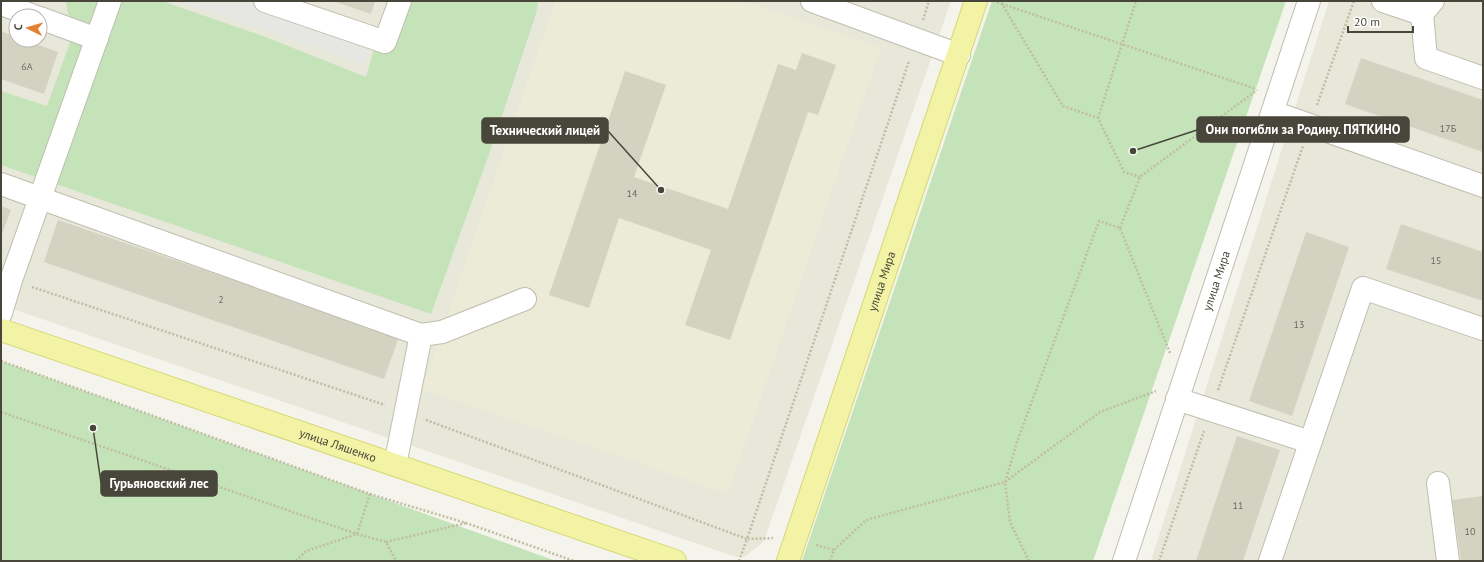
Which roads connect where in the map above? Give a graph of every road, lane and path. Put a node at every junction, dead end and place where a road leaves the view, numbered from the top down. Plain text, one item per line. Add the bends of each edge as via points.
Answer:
1 (110, 1) edge
2 (265, 1) edge
3 (400, 1) edge
4 (812, 1) edge
5 (929, 1) edge
6 (976, 1) edge
7 (994, 1) edge
8 (1136, 1) edge
9 (1309, 1) edge
10 (1354, 1) edge
11 (1383, 1) edge
12 (1, 4) edge
13 (1002, 4) junction
14 (12, 8) edge
15 (1427, 8) edge
16 (48, 21) edge
17 (97, 39) junction
18 (916, 39) junction
19 (1121, 44) junction
20 (959, 55) junction
21 (1483, 78) edge
22 (1256, 89) junction
23 (1275, 104) junction
24 (1098, 118) junction
25 (1310, 125) junction
26 (1140, 177) junction
27 (1, 184) edge
28 (1483, 186) edge
29 (41, 198) junction
30 (1120, 228) junction
31 (11, 280) junction
32 (525, 299) dead end
33 (1, 313) edge
34 (1483, 329) edge
35 (1, 330) edge
36 (422, 335) junction
37 (1, 361) edge
38 (1180, 392) junction
39 (1211, 410) junction
40 (1, 412) edge
41 (405, 412) junction
42 (1310, 442) junction
43 (395, 465) junction
44 (1005, 482) junction
45 (1438, 483) dead end
46 (370, 494) junction
47 (466, 523) junction
48 (357, 534) junction
49 (747, 539) junction
50 (386, 542) junction
51 (296, 561) edge
52 (396, 561) edge
53 (574, 561) edge
54 (675, 561) edge
55 (739, 561) edge
56 (788, 561) edge
57 (830, 561) edge
58 (1029, 561) edge
59 (1124, 561) edge
60 (1159, 561) edge
61 (1270, 561) edge
62 (1448, 561) edge

1 - 17 street
2 - 3 street via 385,42
4 - 18 street
5 - 18 path
6 - 20 main road, улица Мира
7 - 13 path
8 - 19 path
9 - 23 street, улица Мира
10 - 25 path
11 - 15 street
12 - 14 street
13 - 19 path
13 - 24 path via 1063,106
15 - 21 street via 1426,58
16 - 17 street
17 - 29 street
18 - 20 street
18 - 49 path
19 - 22 path
19 - 24 path
20 - 56 main road, улица Мира
22 - 23 path
22 - 26 path
23 - 25 street
23 - 38 street, улица Мира
24 - 26 path via 1124,172
25 - 28 street
25 - 39 path
26 - 30 path
27 - 29 street
29 - 31 street
29 - 36 street
30 - 38 path
30 - 44 path via 1100,221 1018,439
31 - 33 street
31 - 41 path
32 - 36 street via 442,332
34 - 42 street via 1363,288
35 - 43 main road, улица Ляшенко
36 - 41 street
37 - 46 path
38 - 39 street
38 - 44 path via 1151,392 1100,412
38 - 59 street, улица Мира
39 - 42 street
39 - 60 path
40 - 48 path
41 - 43 street
41 - 49 path
42 - 61 street
43 - 54 main road, улица Ляшенко
44 - 57 path via 866,520 834,550
44 - 58 path via 1010,522
45 - 62 street
46 - 47 path
46 - 48 path
47 - 50 path
47 - 53 path
48 - 50 path
48 - 51 path via 306,551
49 - 55 path
50 - 52 path

